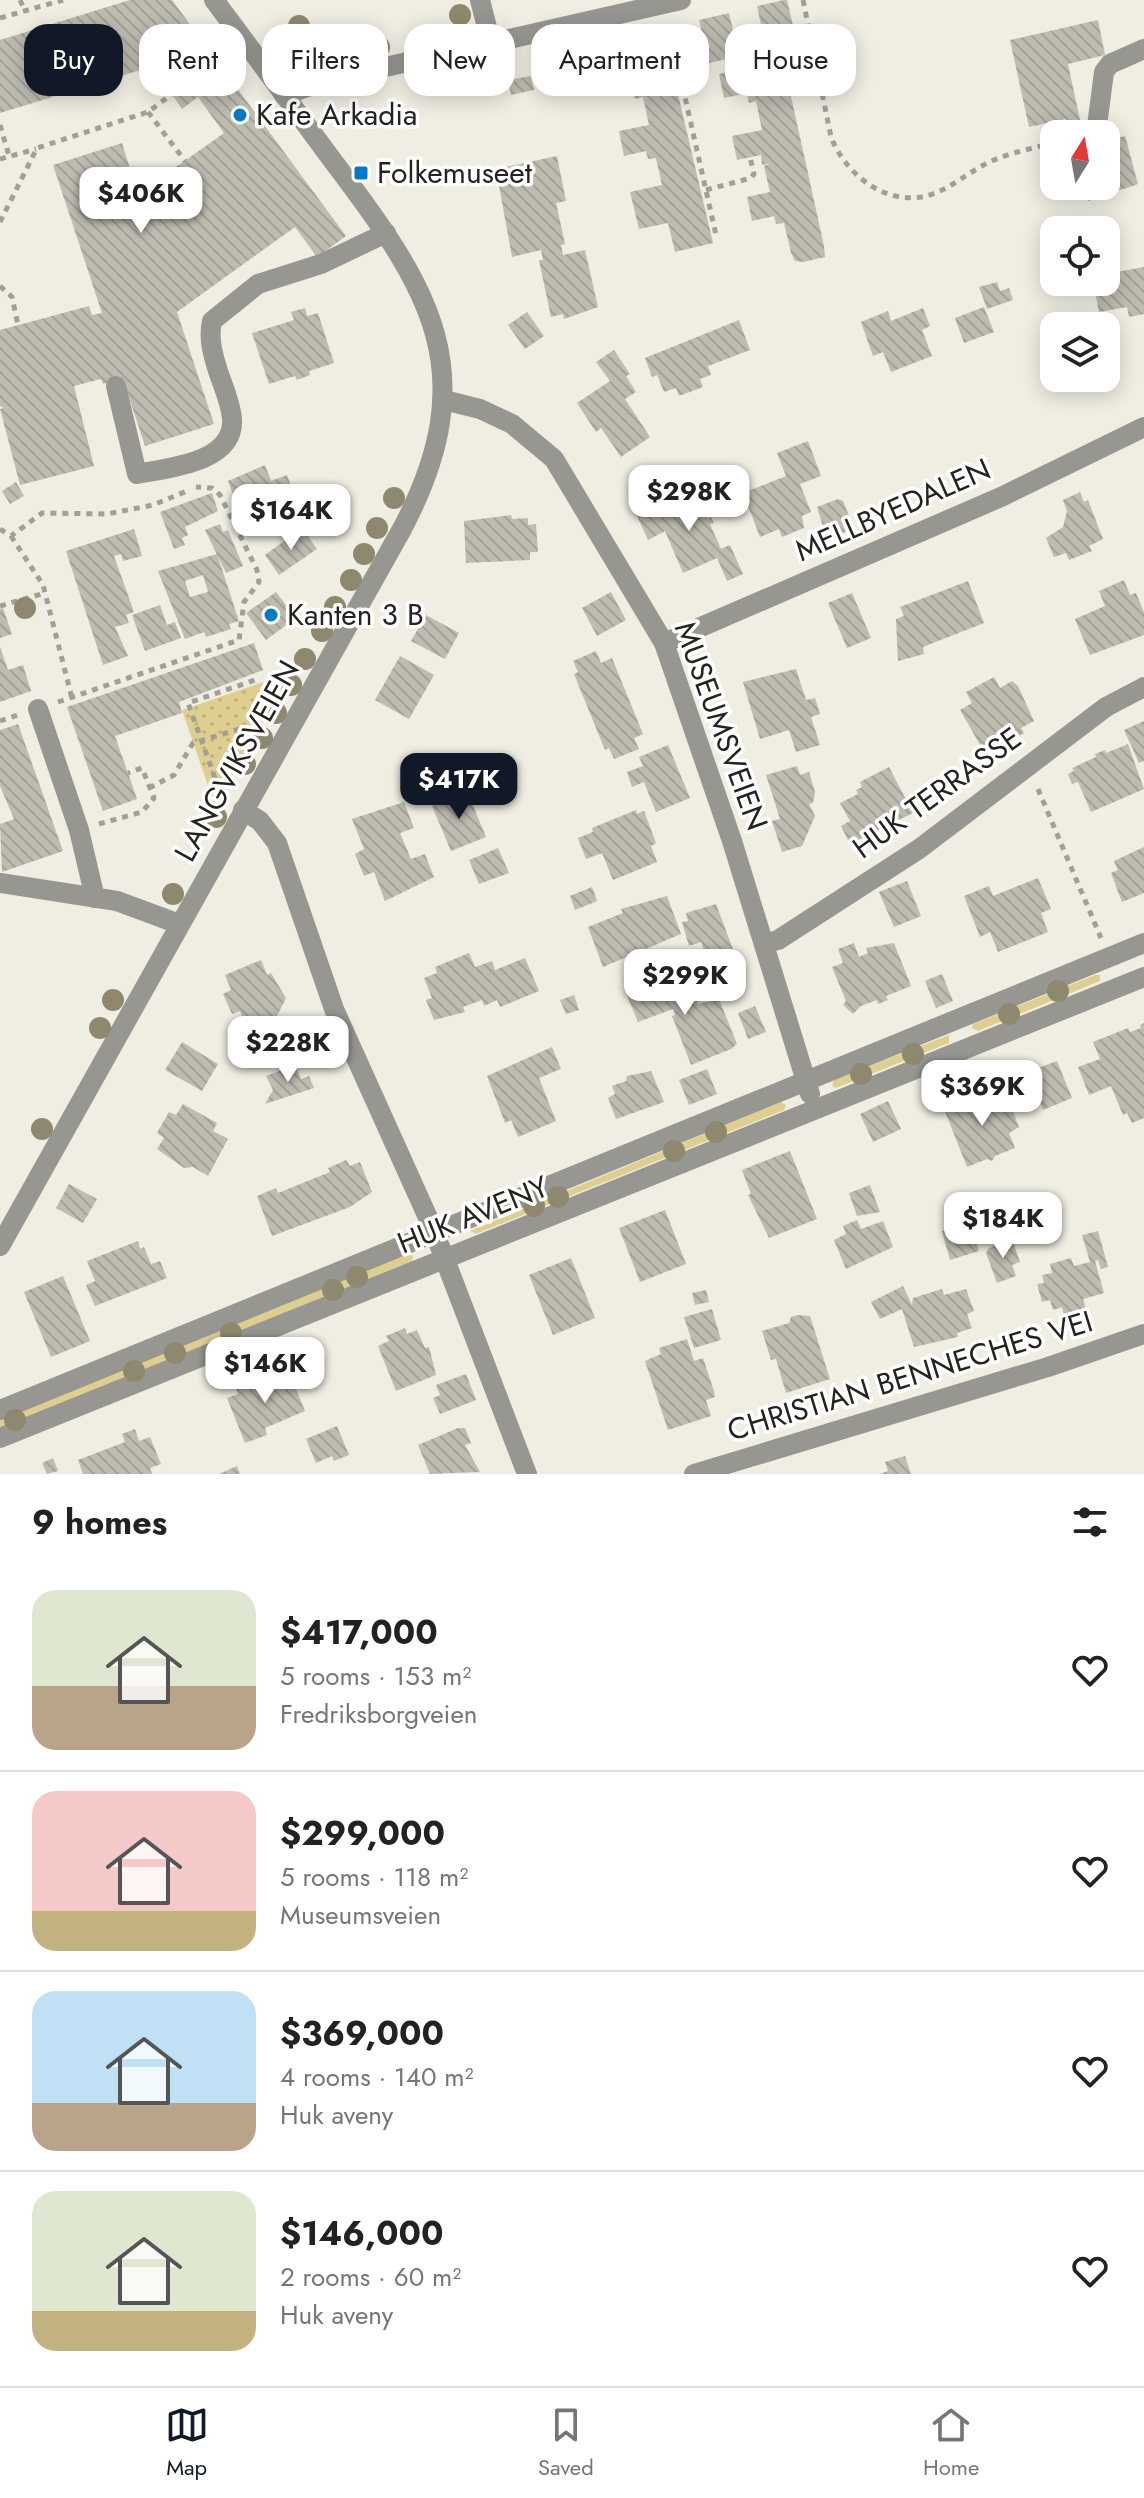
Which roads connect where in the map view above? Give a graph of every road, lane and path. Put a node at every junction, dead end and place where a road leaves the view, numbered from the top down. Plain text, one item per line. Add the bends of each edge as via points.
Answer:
1 (20, 0) edge
2 (63, 0) edge
3 (214, 0) edge
4 (480, 0) edge
5 (681, 0) edge
6 (803, 0) edge
7 (24, 9) junction
8 (0, 18) edge
9 (486, 24) edge
10 (515, 38) edge
11 (1144, 49) edge
12 (262, 65) edge
13 (169, 96) edge
14 (285, 96) edge
15 (685, 96) edge
16 (148, 112) junction
17 (1098, 120) edge
18 (0, 125) edge
19 (1040, 147) edge
20 (37, 148) junction
21 (9, 156) junction
22 (750, 157) dead end
23 (0, 159) edge
24 (185, 161) dead end
25 (706, 190) junction
26 (0, 222) edge
27 (386, 233) junction
28 (716, 235) dead end
29 (0, 286) edge
30 (18, 325) dead end
31 (116, 386) dead end
32 (444, 400) junction
33 (1144, 427) edge
34 (0, 529) edge
35 (11, 536) junction
36 (45, 593) junction
37 (0, 606) edge
38 (664, 643) junction
39 (255, 680) dead end
40 (1144, 687) edge
41 (72, 698) junction
42 (38, 709) junction
43 (0, 721) edge
44 (243, 728) dead end
45 (202, 740) junction
46 (1027, 764) junction
47 (128, 773) dead end
48 (215, 778) dead end
49 (149, 788) junction
50 (243, 810) junction
51 (79, 830) junction
52 (0, 883) edge
53 (95, 898) junction
54 (179, 924) junction
55 (1144, 943) edge
56 (764, 944) junction
57 (1103, 949) junction
58 (1144, 977) edge
59 (1117, 987) junction
60 (958, 1019) junction
61 (968, 1046) junction
62 (805, 1082) junction
63 (815, 1107) junction
64 (434, 1231) junction
65 (1, 1243) edge
66 (444, 1258) junction
67 (1144, 1334) edge
68 (0, 1410) edge
69 (0, 1438) edge
70 (527, 1474) edge
71 (694, 1474) edge

1 - 7 path
2 - 7 path
3 - 12 street, LANGVIKSVEIEN
4 - 9 street
5 - 10 street
6 - 19 path via 831,137 839,158 874,190 934,194 998,159
7 - 8 path
11 - 17 street via 1104,72
13 - 16 path
14 - 27 street, LANGVIKSVEIEN
15 - 25 path
16 - 20 path
16 - 24 path
18 - 21 path
20 - 21 path
20 - 26 path
21 - 23 path
22 - 25 path via 751,178
25 - 28 path
27 - 31 street via 321,264 258,284 212,321 213,354 232,417 221,448 190,463 137,474
27 - 32 street, LANGVIKSVEIEN via 429,309 438,336
29 - 30 path via 12,297
32 - 38 street, MUSEUMSVEIEN via 512,424 554,459
32 - 50 street, LANGVIKSVEIEN via 436,448 418,500
33 - 38 street, MELLBYEDALEN via 1001,497
34 - 35 path
35 - 36 path
35 - 41 path via 42,513 107,514 153,505 198,486 220,495 257,570 259,582 240,613 239,640
36 - 37 path
36 - 41 path
38 - 56 street, MUSEUMSVEIEN
39 - 45 path via 188,703
40 - 46 street, HUK TERRASSE via 1106,707
41 - 42 path
42 - 43 path
42 - 51 street
44 - 45 path
45 - 48 path
45 - 49 path via 193,743 174,775
46 - 56 street, HUK TERRASSE via 919,849
46 - 57 path
47 - 49 path via 142,768
49 - 51 path via 154,798 142,812
50 - 54 street, LANGVIKSVEIEN
50 - 64 street via 277,843 334,1009
51 - 53 street
52 - 53 street
53 - 54 street
54 - 65 street, LANGVIKSVEIEN
55 - 57 street, HUK AVENY
56 - 62 street, MUSEUMSVEIEN
57 - 59 street
57 - 60 street, HUK AVENY
58 - 59 street, HUK AVENY
59 - 61 street, HUK AVENY
60 - 61 street
60 - 62 street, HUK AVENY
61 - 63 street, HUK AVENY
62 - 63 street, MUSEUMSVEIEN
62 - 64 street, HUK AVENY
63 - 66 street, HUK AVENY
64 - 66 street
64 - 68 street, HUK AVENY
66 - 69 street, HUK AVENY
66 - 70 street
67 - 71 street, CHRISTIAN BENNECHES VEI

